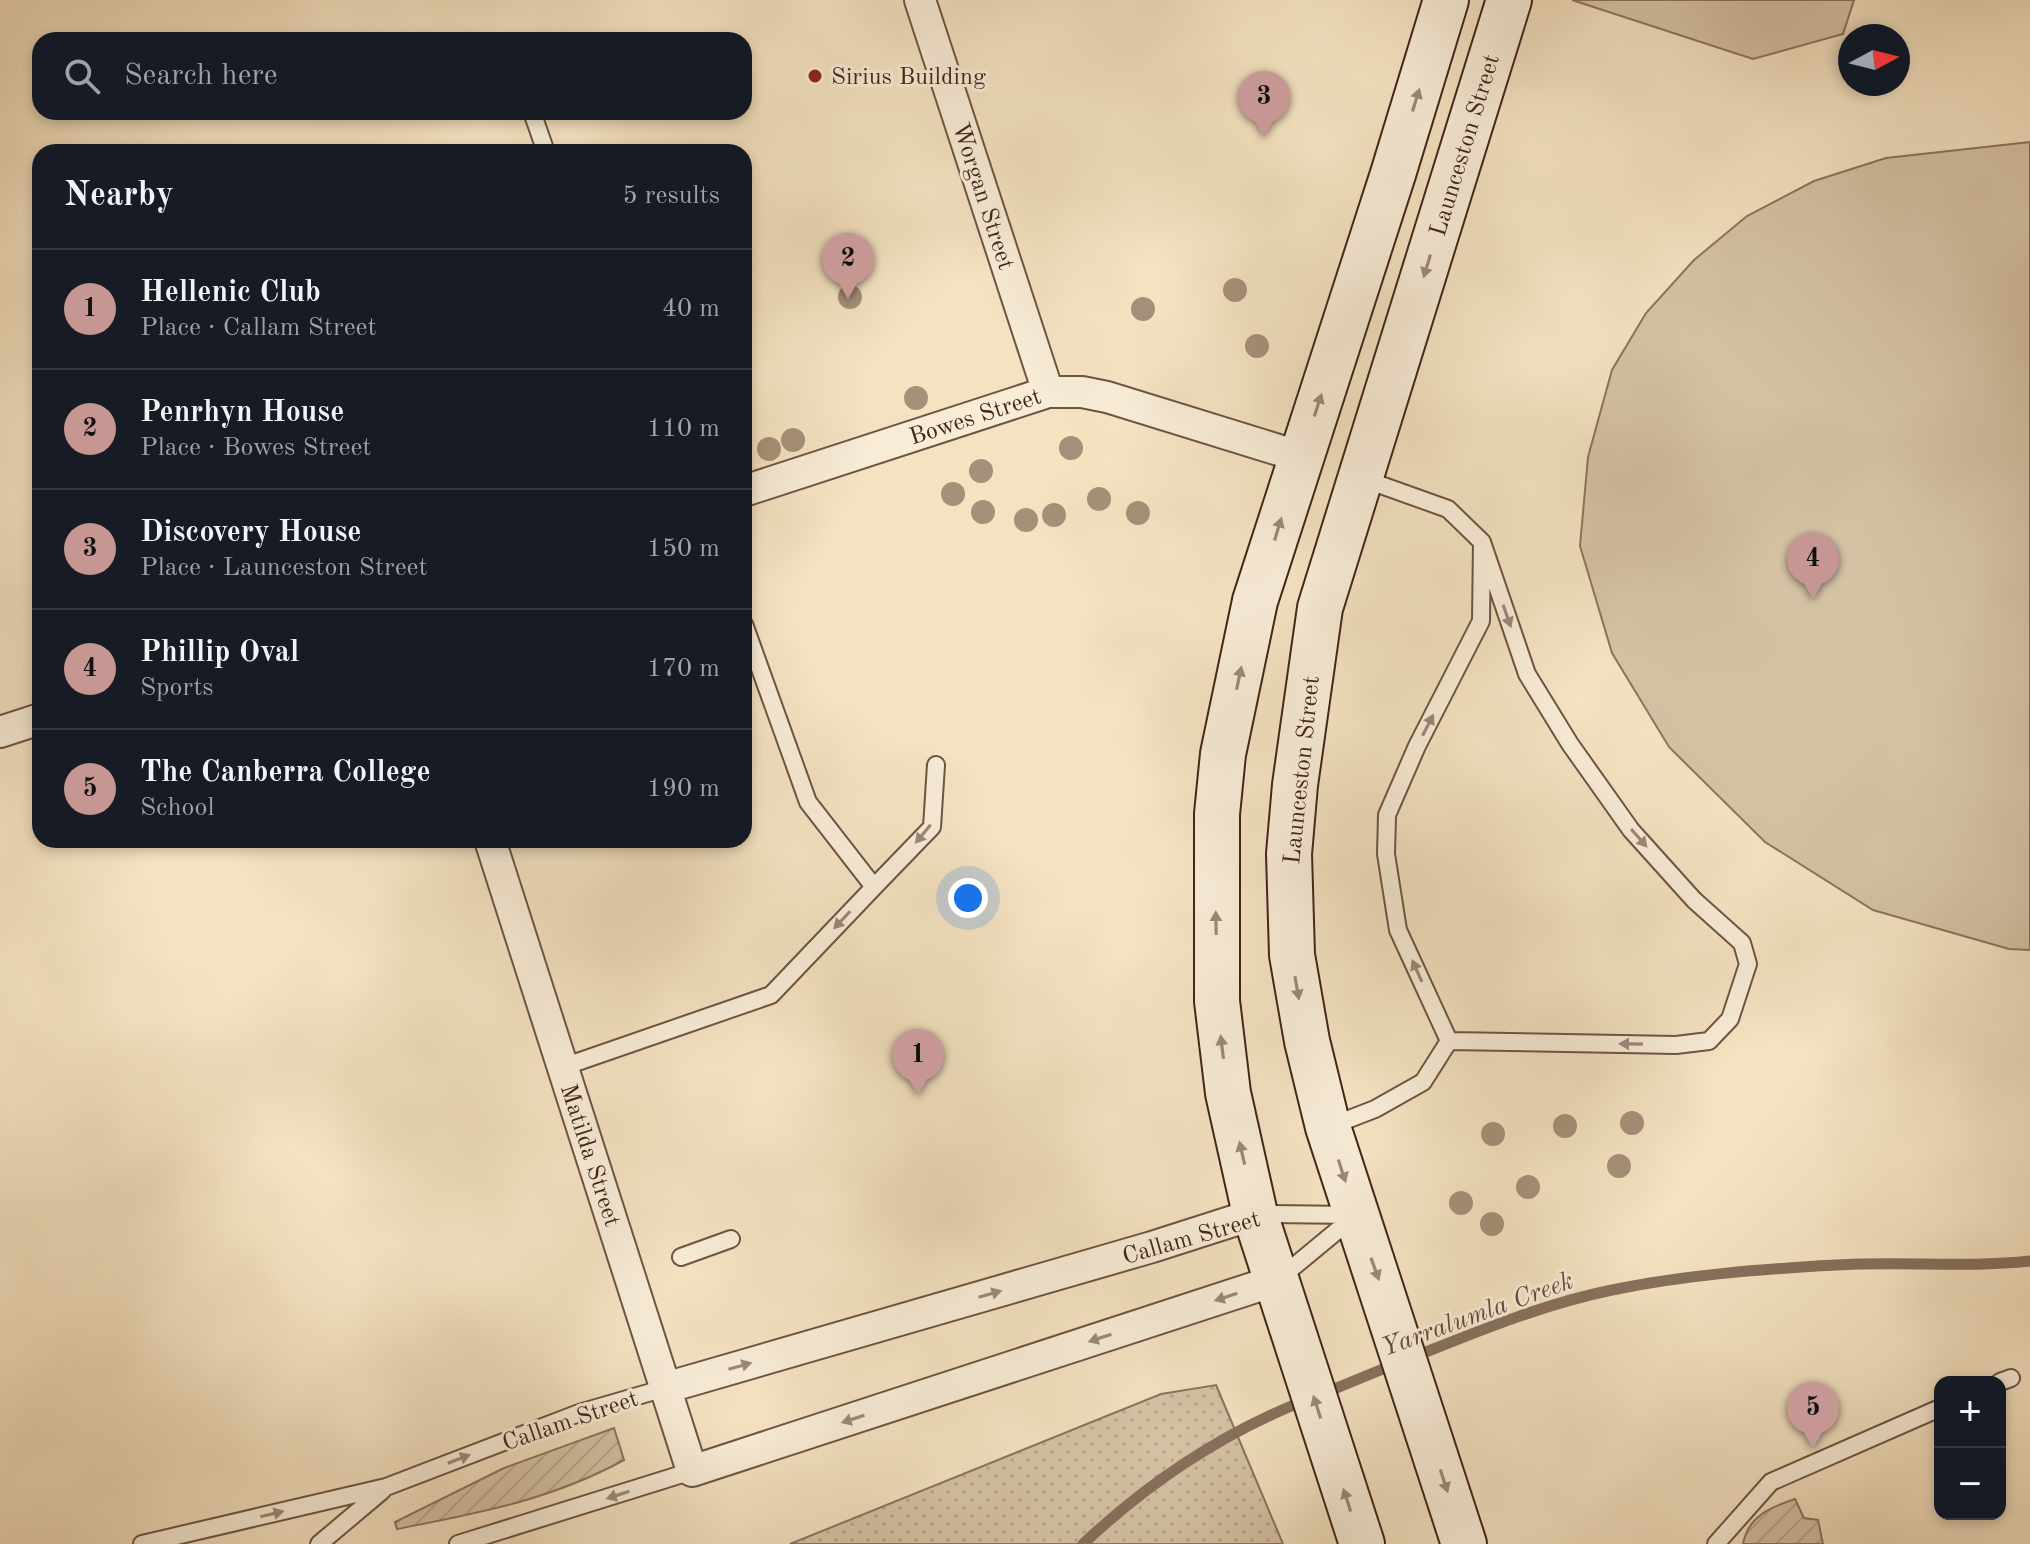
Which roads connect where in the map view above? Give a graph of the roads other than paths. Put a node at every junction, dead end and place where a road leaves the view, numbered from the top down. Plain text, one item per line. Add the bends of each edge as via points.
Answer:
1 (920, 0) edge
2 (1446, 0) edge
3 (1509, 0) edge
4 (528, 120) edge
5 (541, 144) edge
6 (1048, 392) junction
7 (1301, 457) junction
8 (1361, 478) junction
9 (752, 488) edge
10 (1482, 542) junction
11 (752, 646) edge
12 (32, 722) edge
13 (0, 732) edge
14 (936, 765) dead end
15 (493, 848) edge
16 (874, 887) junction
17 (1449, 1041) junction
18 (563, 1067) junction
19 (1328, 1127) junction
20 (1255, 1214) junction
21 (1356, 1215) junction
22 (731, 1239) dead end
23 (681, 1257) dead end
24 (1277, 1280) junction
25 (665, 1388) junction
26 (1934, 1411) edge
27 (692, 1471) junction
28 (386, 1487) junction
29 (142, 1544) edge
30 (319, 1544) edge
31 (458, 1544) edge
32 (1362, 1544) edge
33 (1464, 1544) edge
34 (1716, 1544) edge

1 - 6 street, Worgan Street
7 -> 2 main road
3 -> 8 main road, Launceston Street
4 - 5 lane
6 - 7 street, Bowes Street via 1107,397
6 - 9 street, Bowes Street
7 - 8 main road
20 -> 7 main road via 1228,1093 1217,1001 1217,814 1223,754 1255,601
8 - 10 lane via 1448,509
8 -> 19 main road, Launceston Street via 1320,608 1289,854 1292,955
17 -> 10 lane via 1398,930 1386,854 1387,815 1481,621
10 -> 17 lane via 1527,674 1570,744 1631,830 1694,900 1742,943 1748,964 1730,1019 1709,1041
11 - 16 lane via 808,802
12 - 13 street
14 -> 16 lane via 932,827
15 - 18 street, Matilda Street
16 -> 18 lane via 771,995
17 - 19 lane via 1423,1082
18 - 25 street, Matilda Street
19 -> 21 main road, Launceston Street
20 - 21 lane, Callam Street
20 - 24 main road
25 -> 20 street, Callam Street
21 - 24 lane
21 -> 33 main road, Launceston Street
22 - 23 lane
24 -> 27 street
32 -> 24 main road
25 - 27 street, Matilda Street
28 -> 25 lane, Callam Street via 579,1413
26 - 34 lane via 1771,1482
27 -> 31 lane
29 -> 28 lane
28 - 30 lane

